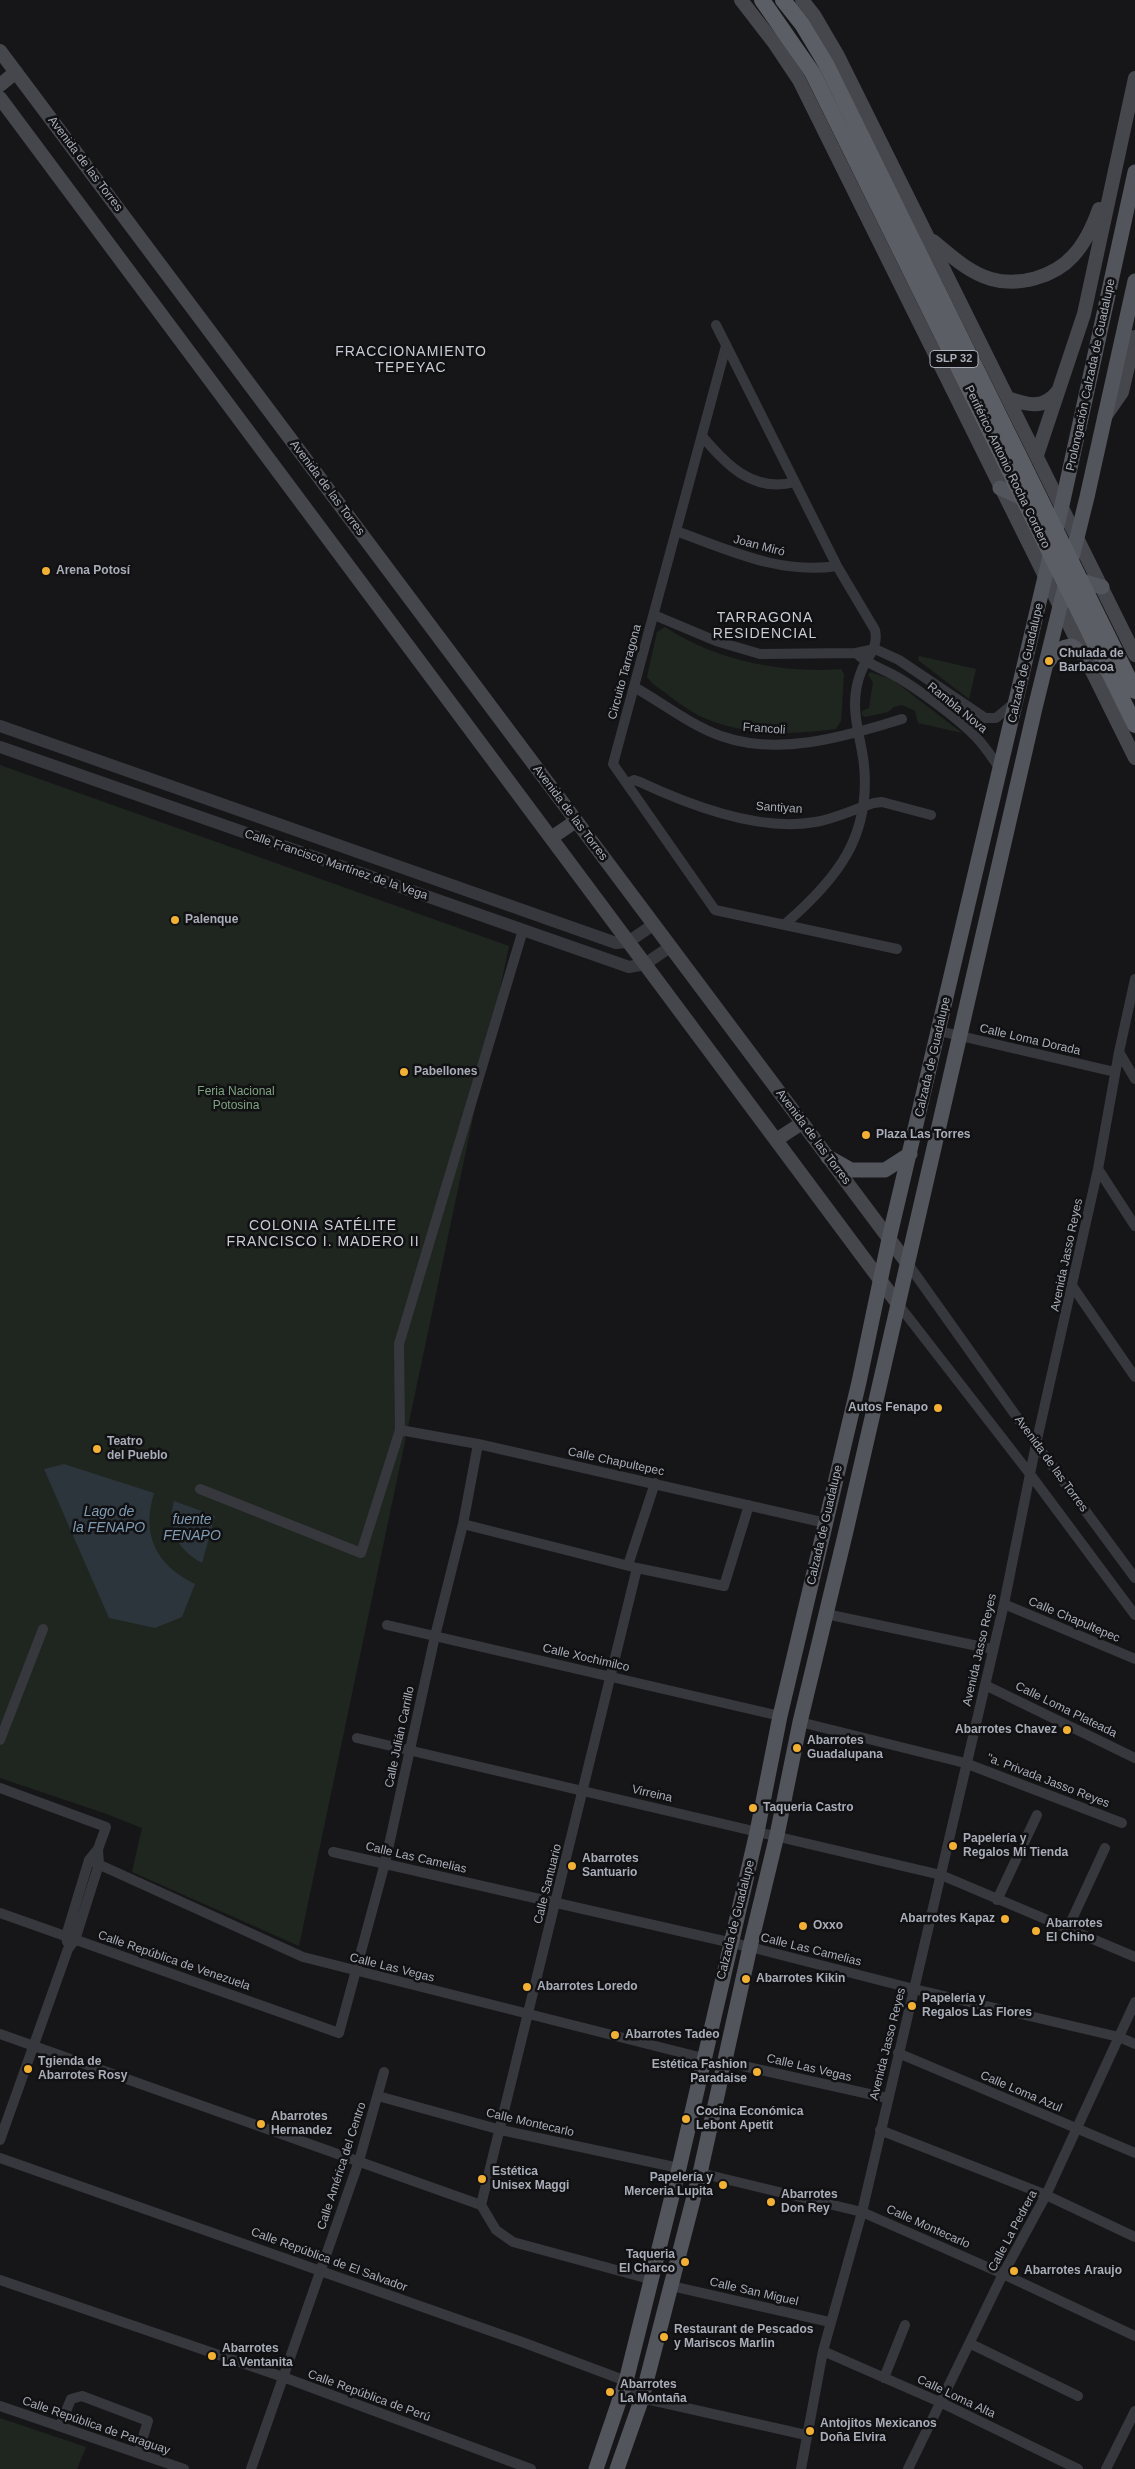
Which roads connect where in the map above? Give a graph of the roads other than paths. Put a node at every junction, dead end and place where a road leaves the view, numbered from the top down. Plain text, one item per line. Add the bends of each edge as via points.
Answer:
1 (741, 0) edge
2 (762, 0) edge
3 (783, 0) edge
4 (802, 0) edge
5 (0, 51) edge
6 (16, 72) junction
7 (1135, 78) edge
8 (0, 85) edge
9 (0, 98) edge
10 (1117, 161) junction
11 (1135, 172) edge
12 (928, 236) junction
13 (1135, 281) edge
14 (716, 325) dead end
15 (1135, 337) edge
16 (726, 346) junction
17 (1060, 389) junction
18 (1008, 398) junction
19 (1104, 418) junction
20 (1020, 422) junction
21 (702, 436) junction
22 (975, 438) junction
23 (1037, 455) junction
24 (795, 482) junction
25 (1000, 488) junction
26 (1087, 497) junction
27 (1062, 506) junction
28 (676, 531) junction
29 (1078, 537) junction
30 (837, 566) junction
31 (1067, 577) junction
32 (1045, 578) junction
33 (1102, 587) junction
34 (1060, 606) junction
35 (654, 615) junction
36 (1127, 638) junction
37 (875, 649) junction
38 (856, 653) junction
39 (1084, 655) junction
40 (1135, 655) edge
41 (892, 657) junction
42 (865, 662) junction
43 (1045, 666) junction
44 (885, 670) junction
45 (923, 676) junction
46 (634, 687) junction
47 (915, 689) junction
48 (1135, 690) edge
49 (1017, 701) junction
50 (902, 719) dead end
51 (1135, 725) edge
52 (0, 726) edge
53 (859, 732) junction
54 (0, 747) edge
55 (1135, 758) edge
56 (1001, 770) junction
57 (627, 783) junction
58 (864, 806) junction
59 (932, 815) dead end
60 (576, 821) junction
61 (551, 838) junction
62 (529, 913) junction
63 (785, 924) junction
64 (653, 925) junction
65 (523, 930) junction
66 (628, 942) junction
67 (670, 947) junction
68 (897, 949) dead end
69 (645, 964) junction
70 (1135, 979) edge
71 (939, 1031) junction
72 (960, 1036) junction
73 (1118, 1052) junction
74 (1115, 1072) junction
75 (1135, 1079) edge
76 (802, 1123) junction
77 (776, 1140) junction
78 (910, 1154) junction
79 (828, 1157) junction
80 (1098, 1168) junction
81 (1135, 1226) edge
82 (889, 1239) junction
83 (908, 1264) junction
84 (881, 1282) junction
85 (1073, 1287) junction
86 (898, 1304) junction
87 (1135, 1377) edge
88 (859, 1382) junction
89 (878, 1386) junction
90 (400, 1430) junction
91 (478, 1444) junction
92 (1036, 1444) junction
93 (1030, 1474) junction
94 (656, 1483) junction
95 (200, 1489) dead end
96 (749, 1505) junction
97 (826, 1523) junction
98 (463, 1524) junction
99 (632, 1566) junction
100 (1135, 1578) edge
101 (1004, 1604) junction
102 (826, 1614) junction
103 (1135, 1615) edge
104 (387, 1626) dead end
105 (43, 1629) dead end
106 (435, 1636) junction
107 (992, 1649) junction
108 (1135, 1659) edge
109 (610, 1676) junction
110 (985, 1685) junction
111 (780, 1716) junction
112 (800, 1722) junction
113 (357, 1738) dead end
114 (0, 1740) edge
115 (409, 1750) junction
116 (1135, 1758) edge
117 (966, 1763) junction
118 (0, 1788) edge
119 (583, 1791) junction
120 (1037, 1815) dead end
121 (1122, 1823) dead end
122 (757, 1832) junction
123 (777, 1835) junction
124 (1105, 1848) dead end
125 (333, 1852) dead end
126 (94, 1862) junction
127 (385, 1864) junction
128 (941, 1876) junction
129 (997, 1900) junction
130 (556, 1903) junction
131 (0, 1913) edge
132 (1068, 1928) junction
133 (70, 1938) junction
134 (730, 1943) junction
135 (750, 1947) junction
136 (1135, 1957) edge
137 (356, 1972) junction
138 (914, 1989) junction
139 (1135, 2002) edge
140 (529, 2015) junction
141 (339, 2033) joint
142 (0, 2034) edge
143 (1118, 2037) junction
144 (1135, 2044) edge
145 (33, 2045) junction
146 (898, 2053) junction
147 (703, 2058) junction
148 (725, 2062) junction
149 (384, 2072) dead end
150 (378, 2096) junction
151 (887, 2098) junction
152 (1077, 2129) junction
153 (501, 2130) junction
154 (880, 2130) junction
155 (0, 2140) edge
156 (1135, 2153) edge
157 (0, 2158) edge
158 (358, 2161) junction
159 (679, 2168) junction
160 (700, 2174) junction
161 (1046, 2196) junction
162 (482, 2205) junction
163 (862, 2212) junction
164 (1135, 2237) edge
165 (321, 2270) junction
166 (1003, 2274) junction
167 (0, 2280) edge
168 (653, 2280) junction
169 (672, 2286) junction
170 (830, 2322) junction
171 (905, 2324) dead end
172 (1135, 2336) edge
173 (971, 2344) junction
174 (822, 2351) junction
175 (283, 2377) junction
176 (884, 2378) junction
177 (626, 2381) junction
178 (1078, 2396) dead end
179 (642, 2398) junction
180 (942, 2403) junction
181 (0, 2406) edge
182 (1134, 2414) edge
183 (60, 2426) junction
184 (806, 2435) junction
185 (138, 2453) junction
186 (184, 2469) edge
187 (251, 2469) edge
188 (530, 2469) edge
189 (596, 2469) edge
190 (617, 2469) edge
191 (801, 2469) edge
192 (908, 2469) edge
193 (1078, 2469) edge
194 (1106, 2469) edge

1 - 22 main road via 799,80
2 - 51 highway, Periférico Antonio Rocha Cordero / SLP 32, bridge via 812,72
3 - 48 highway, Periférico Antonio Rocha Cordero / SLP 32, bridge via 826,64
4 - 12 main road via 838,56
5 - 6 main road, Avenida de las Torres
6 - 8 main road
6 - 60 main road, Avenida de las Torres
7 - 10 main road
9 - 61 main road, Avenida de las Torres
10 - 12 main road via 1091,231 1072,257 1050,272 1028,281 990,279 959,262
10 - 17 main road via 1084,314
11 - 27 main road, Prolongación Calzada de Guadalupe
12 - 18 main road
13 - 19 main road, Prolongación Calzada de Guadalupe
14 - 16 street
15 - 19 main road, Prolongación Calzada de Guadalupe via 1122,392
16 - 21 street, Circuito Tarragona
16 - 24 street
17 - 18 main road via 1052,399 1038,406
17 - 23 main road
18 - 20 main road
19 - 26 main road, Prolongación Calzada de Guadalupe
20 - 22 main road via 1022,439 1019,446 1007,453 992,452
20 - 23 main road
21 - 24 street via 717,455 746,477 779,487
21 - 28 street, Circuito Tarragona
22 - 25 main road
23 - 27 main road
24 - 30 street
25 - 27 main road via 1026,501
25 - 32 main road
26 - 27 main road
26 - 29 main road, Prolongación Calzada de Guadalupe
27 - 29 main road
27 - 32 main road, Prolongación Calzada de Guadalupe
28 - 30 street, Joan Miró via 766,562 804,569
28 - 35 street, Circuito Tarragona
29 - 31 main road, Prolongación Calzada de Guadalupe
29 - 33 main road
30 - 37 street via 875,630
31 - 32 main road
31 - 33 main road
31 - 34 main road, Prolongación Calzada de Guadalupe
32 - 34 main road
32 - 49 main road, Calzada de Guadalupe
33 - 36 main road
34 - 39 main road
34 - 43 main road, Calzada de Guadalupe
35 - 38 street via 716,641 760,654
35 - 46 street, Circuito Tarragona
36 - 39 main road via 1115,624 1094,623 1088,627 1082,640
36 - 40 main road
37 - 38 street
37 - 41 street, Rambla Nova
37 - 42 street
38 - 42 street, Rambla Nova
39 - 43 main road via 1072,646 1063,647 1053,653
39 - 55 main road
41 - 44 street
41 - 45 street, Rambla Nova
42 - 44 street, Rambla Nova
42 - 53 street via 858,681 855,705
43 - 72 main road, Calzada de Guadalupe
44 - 47 street, Rambla Nova
45 - 47 street, Rambla Nova
45 - 49 street, Rambla Nova via 985,718 996,718
46 - 53 street, Francoli via 701,727 748,742 802,743
46 - 57 street, Circuito Tarragona via 614,764
47 - 56 street, Rambla Nova via 976,738
49 - 56 main road, Calzada de Guadalupe
50 - 53 street, Francoli
52 - 62 street, Calle Francisco Martínez de la Vega
53 - 58 street via 865,772
54 - 65 street, Calle Francisco Martínez de la Vega
56 - 71 main road, Calzada de Guadalupe
57 - 58 street, Santiyan via 634,780 689,802 763,822 815,822
57 - 63 street, Circuito Tarragona via 715,910
58 - 59 street, Santiyan via 882,802
58 - 63 street via 861,825 844,861 806,906
60 - 61 main road
60 - 64 main road, Avenida de las Torres
61 - 66 main road, Avenida de las Torres
62 - 65 street
62 - 66 street, Calle Francisco Martínez de la Vega via 616,943
63 - 68 street, Circuito Tarragona
64 - 66 street
64 - 67 main road, Avenida de las Torres
65 - 69 street, Calle Francisco Martínez de la Vega via 629,967
65 - 90 street via 399,1344
66 - 69 main road, Avenida de las Torres
67 - 69 street
67 - 76 main road, Avenida de las Torres
69 - 77 main road, Avenida de las Torres
70 - 73 street, Avenida Jasso Reyes
71 - 72 street, Calle Loma Dorada
71 - 78 main road, Calzada de Guadalupe
72 - 74 street, Calle Loma Dorada
72 - 83 main road, Calzada de Guadalupe
73 - 74 street, Avenida Jasso Reyes
73 - 75 street
74 - 80 street, Avenida Jasso Reyes
76 - 77 main road
76 - 79 main road, Avenida de las Torres
77 - 84 main road, Avenida de las Torres
78 - 79 main road via 885,1170 851,1170
78 - 82 main road, Calzada de Guadalupe
79 - 82 main road, Avenida de las Torres
80 - 81 street
80 - 85 street, Avenida Jasso Reyes
82 - 83 main road, Avenida de las Torres
82 - 84 main road, Calzada de Guadalupe
83 - 86 main road, Calzada de Guadalupe
83 - 92 street, Avenida de las Torres
84 - 86 main road, Avenida de las Torres
84 - 88 main road, Calzada de Guadalupe
85 - 87 street
85 - 92 street, Avenida Jasso Reyes
86 - 89 main road, Calzada de Guadalupe
86 - 93 street, Avenida de las Torres
88 - 89 main road
88 - 97 main road, Calzada de Guadalupe
89 - 102 main road, Calzada de Guadalupe
90 - 91 street, Calle Chapultepec
90 - 95 street via 361,1553
91 - 94 street, Calle Chapultepec
91 - 98 street, Calle Julián Carrillo
92 - 93 street, Avenida Jasso Reyes
92 - 100 street, Avenida de las Torres
93 - 101 street, Avenida Jasso Reyes
93 - 103 street, Avenida de las Torres
94 - 96 street, Calle Chapultepec
94 - 99 street, Calle Santuario
96 - 97 street, Calle Chapultepec
96 - 99 street via 724,1586
97 - 111 main road, Calzada de Guadalupe
98 - 99 street
98 - 106 street, Calle Julián Carrillo
99 - 109 street, Calle Santuario
101 - 107 street, Avenida Jasso Reyes
101 - 108 street, Calle Chapultepec
102 - 107 street
102 - 112 main road, Calzada de Guadalupe
104 - 106 street, Calle Xochimilco
105 - 114 street
106 - 109 street, Calle Xochimilco
106 - 115 street, Calle Julián Carrillo
107 - 110 street, Avenida Jasso Reyes
109 - 111 street, Calle Xochimilco
109 - 119 street, Calle Santuario
110 - 116 street, Calle Loma Plateada
110 - 117 street, Avenida Jasso Reyes
111 - 122 main road, Calzada de Guadalupe
112 - 117 street
112 - 123 main road, Calzada de Guadalupe
113 - 115 street, Virreina
115 - 119 street, Virreina
115 - 127 street, Calle Julián Carrillo
117 - 121 street, "a. Privada Jasso Reyes
117 - 128 street, Avenida Jasso Reyes
118 - 126 street via 106,1826
119 - 122 street, Virreina
119 - 130 street, Calle Santuario
120 - 129 street
122 - 123 street, Virreina
122 - 134 main road, Calzada de Guadalupe
123 - 128 street, Virreina
123 - 135 main road, Calzada de Guadalupe
124 - 132 street
125 - 127 street, Calle Las Camelias
126 - 133 street
126 - 137 street, Calle Las Vegas via 303,1957
127 - 130 street, Calle Las Camelias
127 - 137 street, Calle Julián Carrillo
128 - 129 street, Virreina
128 - 138 street, Avenida Jasso Reyes
129 - 132 street, Virreina
130 - 134 street, Calle Las Camelias
130 - 140 street, Calle Santuario
131 - 133 street, Calle República de Venezuela
132 - 136 street, Virreina
133 - 141 street, Calle República de Venezuela
133 - 145 street
134 - 135 street, Calle Las Camelias
134 - 147 main road, Calzada de Guadalupe
135 - 138 street, Calle Las Camelias
135 - 148 main road, Calzada de Guadalupe
137 - 140 street, Calle Las Vegas
137 - 141 street, Calle Julián Carrillo
138 - 143 street, Calle Las Camelias
138 - 146 street, Avenida Jasso Reyes
139 - 143 street, Calle La Pedrera
140 - 147 street, Calle Las Vegas
140 - 153 street, Calle Santuario
142 - 145 street
143 - 144 street, Calle Las Camelias
143 - 152 street, Calle La Pedrera
145 - 155 street
145 - 158 street
146 - 151 street, Avenida Jasso Reyes
146 - 152 street, Calle Loma Azul
147 - 159 main road, Calzada de Guadalupe
148 - 151 street, Calle Las Vegas
148 - 160 main road, Calzada de Guadalupe
149 - 150 street, Calle América del Centro
150 - 153 street, Calle Montecarlo
150 - 158 street, Calle América del Centro
151 - 154 street, Avenida Jasso Reyes
152 - 156 street, Calle Loma Azul
152 - 161 street, Calle La Pedrera
153 - 159 street, Calle Montecarlo
153 - 162 street, Calle Santuario
154 - 161 street
154 - 163 street, Avenida Jasso Reyes
157 - 165 street, Calle República de El Salvador
158 - 162 street
158 - 165 street, Calle América del Centro
159 - 168 main road, Calzada de Guadalupe
160 - 163 street, Calle Montecarlo
160 - 169 main road, Calzada de Guadalupe
161 - 164 street
161 - 166 street, Calle La Pedrera
162 - 168 street via 496,2230 513,2242
163 - 166 street, Calle Montecarlo
163 - 170 street, Avenida Jasso Reyes
165 - 175 street, Calle América del Centro
165 - 177 street, Calle República de El Salvador
166 - 172 street, Calle Montecarlo
166 - 173 street, Calle La Pedrera
167 - 175 street, Calle República de Perú
168 - 177 main road, Calzada de Guadalupe
169 - 170 street, Calle San Miguel
169 - 179 main road, Calzada de Guadalupe
170 - 174 street, Avenida Jasso Reyes
171 - 176 street
173 - 178 street
173 - 180 street, Calle La Pedrera
174 - 176 street, Calle Loma Alta
174 - 184 street, Avenida Jasso Reyes
175 - 187 street, Calle América del Centro
175 - 188 street, Calle República de Perú
176 - 180 street, Calle Loma Alta
177 - 179 street, Calle República de El Salvador
177 - 189 main road, Calzada de Guadalupe
179 - 184 street
179 - 190 main road, Calzada de Guadalupe
180 - 192 street, Calle La Pedrera
180 - 193 street, Calle Loma Alta
181 - 183 street, Calle República de Paraguay
182 - 194 street
183 - 185 street, Calle República de Paraguay
183 - 185 street via 70,2399 82,2396 148,2421
184 - 191 street, Avenida Jasso Reyes
185 - 186 street, Calle República de Paraguay

